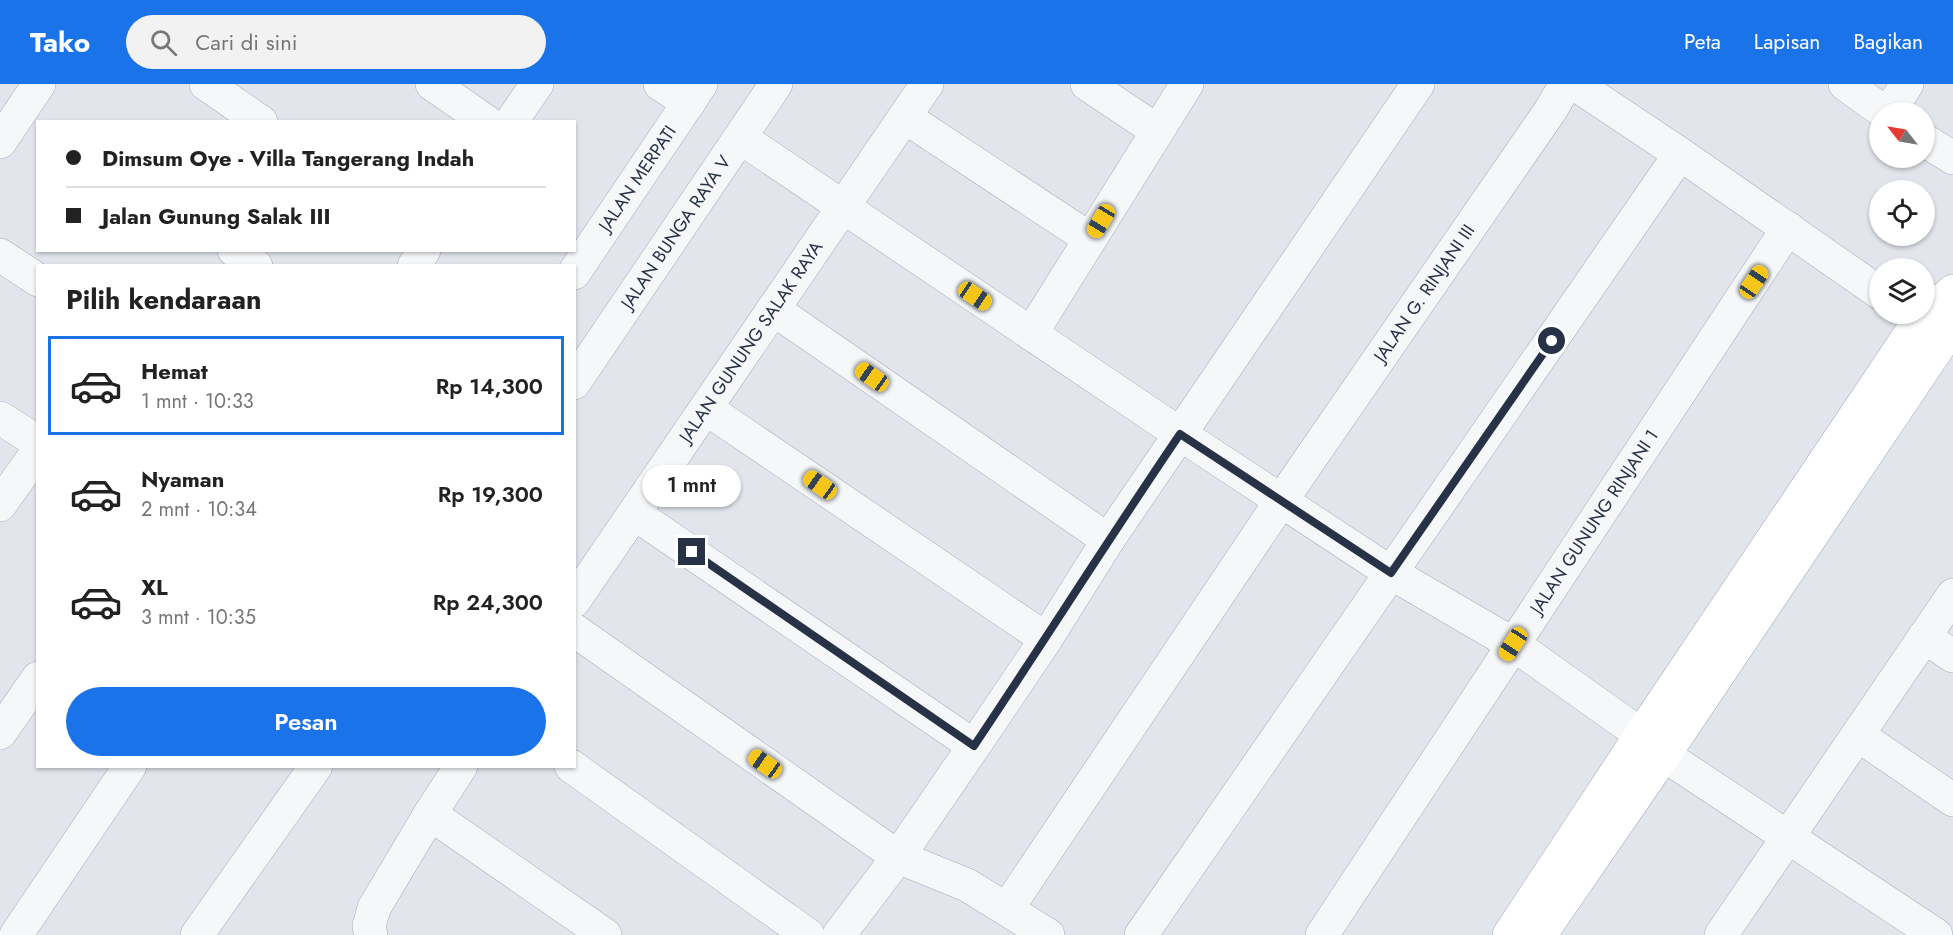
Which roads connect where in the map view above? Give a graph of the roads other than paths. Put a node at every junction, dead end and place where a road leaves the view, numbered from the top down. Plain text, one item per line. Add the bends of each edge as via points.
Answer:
1 (206, 84) edge
2 (432, 84) edge
3 (537, 84) edge
4 (660, 84) edge
5 (776, 84) edge
6 (927, 84) edge
7 (1087, 84) edge
8 (1187, 84) edge
9 (1418, 84) edge
10 (1566, 84) edge
11 (1575, 84) edge
12 (1845, 84) edge
13 (1907, 84) edge
14 (695, 93) edge
15 (1870, 102) edge
16 (1895, 102) edge
17 (25, 103) edge
18 (905, 117) junction
19 (258, 120) edge
20 (484, 120) edge
21 (512, 120) edge
22 (1156, 130) junction
23 (741, 138) junction
24 (0, 142) edge
25 (1935, 147) edge
26 (1680, 154) junction
27 (1953, 159) edge
28 (844, 207) junction
29 (1788, 228) junction
30 (1090, 239) junction
31 (237, 252) edge
32 (0, 255) edge
33 (253, 264) edge
34 (576, 270) edge
35 (36, 279) edge
36 (1869, 285) edge
37 (1953, 291) edge
38 (773, 309) junction
39 (1935, 327) edge
40 (1030, 334) junction
41 (576, 380) edge
42 (707, 409) junction
43 (0, 418) edge
44 (1180, 434) junction
45 (36, 441) edge
46 (36, 454) edge
47 (1281, 501) junction
48 (0, 505) edge
49 (635, 514) junction
50 (1108, 540) junction
51 (1391, 573) junction
52 (1953, 594) edge
53 (576, 598) edge
54 (576, 631) edge
55 (1924, 637) junction
56 (1046, 639) junction
57 (1513, 644) junction
58 (1953, 656) edge
59 (36, 681) edge
60 (0, 733) edge
61 (1858, 735) junction
62 (1652, 745) junction
63 (974, 746) junction
64 (129, 768) edge
65 (315, 768) edge
66 (459, 768) edge
67 (574, 768) edge
68 (1953, 800) edge
69 (429, 814) junction
70 (1789, 837) junction
71 (898, 857) junction
72 (1008, 909) junction
73 (370, 931) edge
74 (16, 935) edge
75 (197, 935) edge
76 (605, 935) edge
77 (808, 935) edge
78 (839, 935) edge
79 (1048, 935) edge
80 (1141, 935) edge
81 (1322, 935) edge
82 (1509, 935) edge
83 (1540, 935) edge
84 (1721, 935) edge
85 (1936, 935) edge

1 - 19 street
2 - 20 street
3 - 21 street
4 - 14 street
5 - 23 street, JALAN BUNGA RAYA V
6 - 18 street, JALAN GUNUNG SALAK RAYA
7 - 22 street
8 - 22 street
9 - 44 street
10 - 47 street, JALAN G. RINJANI III
11 - 26 street
12 - 15 street
13 - 16 street
14 - 34 street, JALAN MERPATI
17 - 24 street
18 - 28 street, JALAN GUNUNG SALAK RAYA
18 - 30 street
22 - 30 street
23 - 28 street
23 - 41 street, JALAN BUNGA RAYA V
25 - 27 street
26 - 29 street
26 - 51 street
28 - 38 street, JALAN GUNUNG SALAK RAYA
28 - 40 street
29 - 36 street
29 - 57 street, JALAN GUNUNG RINJANI 1
30 - 40 street
31 - 33 street
32 - 35 street
37 - 39 main road
38 - 42 street, JALAN GUNUNG SALAK RAYA
38 - 50 street
39 - 62 main road
40 - 44 street
42 - 49 street, JALAN GUNUNG SALAK RAYA
42 - 56 street
43 - 45 street
44 - 47 street
44 - 50 street
46 - 48 street
47 - 51 street
47 - 72 street, JALAN G. RINJANI III
49 - 53 street, JALAN GUNUNG SALAK RAYA
49 - 63 street
50 - 56 street
51 - 57 street
51 - 80 street
52 - 55 street
54 - 71 street
55 - 58 street
55 - 61 street
56 - 63 street
57 - 62 street
57 - 81 street, JALAN GUNUNG RINJANI 1
59 - 60 street
61 - 68 street
61 - 70 street
62 - 70 street
62 - 82 main road
62 - 83 main road
63 - 71 street
64 - 74 street
65 - 75 street
66 - 69 street
67 - 77 street
69 - 73 street via 374,908
69 - 76 street
70 - 84 street
70 - 85 street
71 - 72 street via 967,885
71 - 78 street
72 - 79 street

